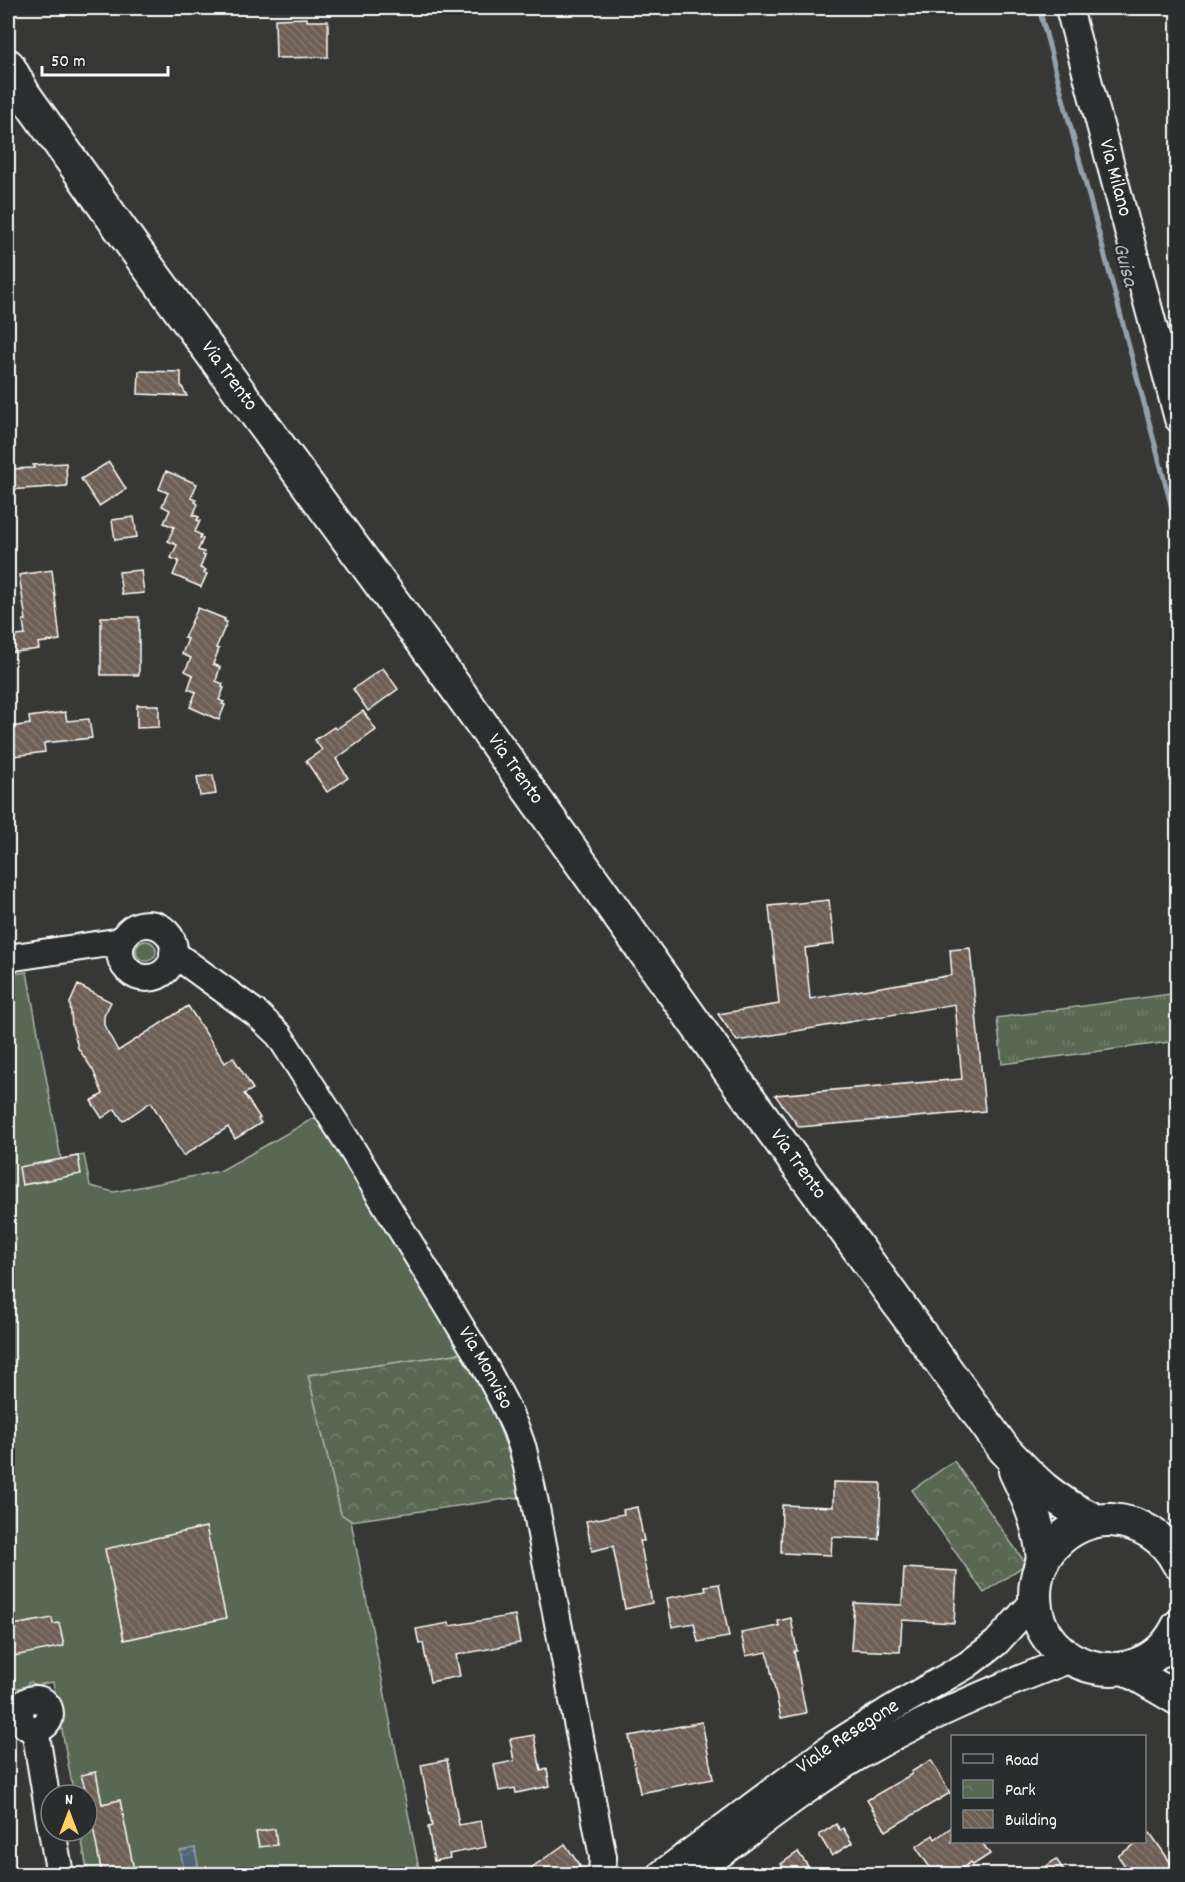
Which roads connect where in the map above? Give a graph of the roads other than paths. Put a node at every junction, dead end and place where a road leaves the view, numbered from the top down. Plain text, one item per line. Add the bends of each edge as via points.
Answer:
1 (1069, 8) edge
2 (8, 65) edge
3 (16, 86) edge
4 (1178, 419) edge
5 (121, 947) junction
6 (8, 958) edge
7 (178, 961) junction
8 (1028, 1483) junction
9 (1095, 1520) junction
10 (1165, 1532) edge
11 (1043, 1561) junction
12 (1178, 1563) edge
13 (1035, 1600) junction
14 (1177, 1634) edge
15 (1071, 1659) junction
16 (1125, 1668) junction
17 (1178, 1700) edge
18 (35, 1729) dead end
19 (44, 1783) edge
20 (54, 1843) edge
21 (606, 1869) edge
22 (60, 1875) edge
23 (661, 1875) edge
24 (694, 1875) edge

1 - 4 street, Via Milano
2 - 3 main road, Via Trento
3 - 8 main road, Via Trento via 444,671
5 - 6 street via 95,944
5 - 7 street via 126,968 140,977 157,976
5 - 7 street via 125,934 137,926 151,925 168,934
7 - 21 street, Via Monviso via 257,1014 285,1044 348,1141 503,1401 523,1449 535,1503
8 - 9 main road
8 - 11 main road
9 - 10 main road via 1125,1522
9 - 11 main road via 1066,1534
10 - 12 main road via 1166,1545
11 - 13 main road
13 - 15 main road via 1046,1635
13 - 23 street, Viale Resegone via 996,1643 967,1665 834,1745
14 - 16 main road via 1154,1655
15 - 16 main road via 1093,1668
15 - 24 street, Viale Resegone via 1009,1682 867,1752 794,1800
16 - 17 main road
18 - 19 street
20 - 22 street

